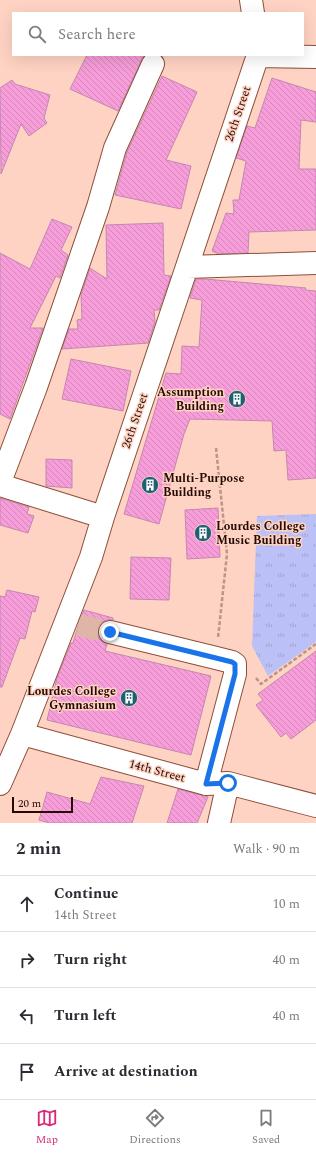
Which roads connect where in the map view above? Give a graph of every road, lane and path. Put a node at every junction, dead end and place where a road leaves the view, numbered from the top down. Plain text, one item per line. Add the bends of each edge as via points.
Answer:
1 (251, 0) edge
2 (253, 12) edge
3 (258, 56) edge
4 (304, 56) edge
5 (316, 56) edge
6 (153, 64) dead end
7 (316, 263) edge
8 (187, 267) junction
9 (216, 448) dead end
10 (0, 483) edge
11 (103, 517) junction
12 (110, 632) tunnel mouth
13 (216, 658) junction
14 (22, 734) junction
15 (228, 783) junction
16 (0, 784) edge
17 (206, 784) junction
18 (316, 806) edge
19 (220, 823) edge

1 - 2 street
3 - 8 street, 26th Street
4 - 5 street
6 - 10 street via 115,148 96,214
7 - 8 street
8 - 11 street, 26th Street
9 - 13 path via 227,554
10 - 11 street
11 - 14 street, 26th Street via 72,623
12 - 13 street
13 - 17 street via 232,662 236,668
14 - 16 street, 26th Street
14 - 17 street, 14th Street
15 - 17 street, 14th Street
15 - 18 street, 14th Street
15 - 19 street

